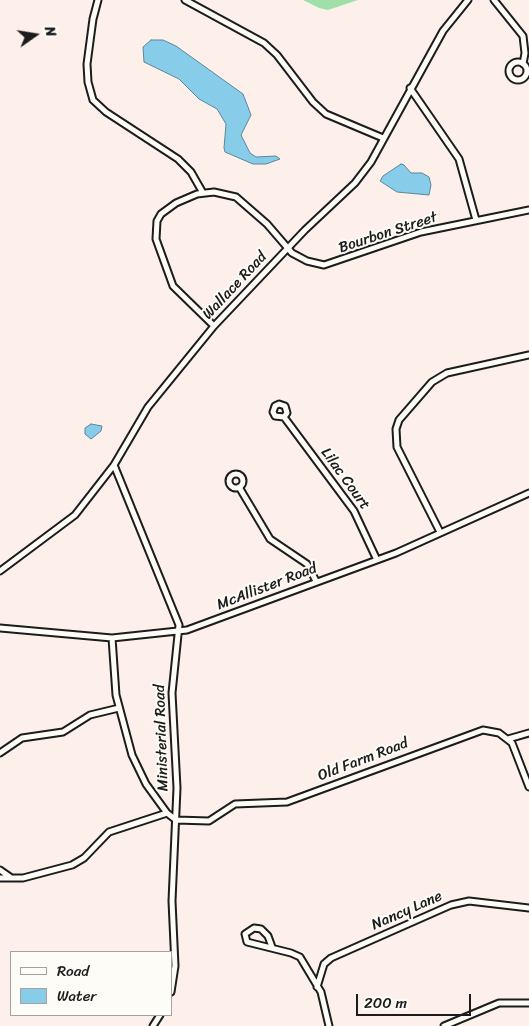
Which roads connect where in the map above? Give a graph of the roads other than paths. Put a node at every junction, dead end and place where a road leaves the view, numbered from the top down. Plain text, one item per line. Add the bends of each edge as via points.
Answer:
1 (98, 0) edge
2 (185, 0) edge
3 (468, 0) edge
4 (494, 0) edge
5 (523, 64) dead end
6 (410, 88) junction
7 (383, 138) junction
8 (203, 193) junction
9 (529, 210) edge
10 (476, 220) junction
11 (288, 249) junction
12 (214, 326) junction
13 (529, 354) edge
14 (284, 417) dead end
15 (114, 465) junction
16 (239, 487) dead end
17 (529, 493) edge
18 (440, 532) junction
19 (377, 560) junction
20 (0, 571) edge
21 (316, 581) junction
22 (0, 628) edge
23 (179, 632) junction
24 (112, 638) junction
25 (119, 708) junction
26 (529, 733) edge
27 (508, 739) junction
28 (0, 753) edge
29 (529, 787) edge
30 (167, 813) junction
31 (176, 820) junction
32 (0, 870) edge
33 (0, 878) edge
34 (11, 878) junction
35 (529, 908) edge
36 (272, 947) junction
37 (172, 986) edge
38 (317, 987) junction
39 (529, 1003) edge
40 (329, 1026) edge
41 (444, 1026) edge

1 - 8 street via 92,19 88,64 93,100 178,159 191,172
2 - 7 street via 264,43 326,114
3 - 6 street, Wallace Road via 443,32
4 - 5 street via 523,36
6 - 7 street, Wallace Road
6 - 10 street via 459,159
7 - 11 street, Wallace Road via 355,184
8 - 11 street via 228,194 244,202
8 - 12 street via 176,203 161,214 157,221 156,239 172,286
9 - 10 street, Bourbon Street
10 - 11 street, Bourbon Street via 421,232 324,265 299,258
11 - 12 street, Wallace Road
12 - 15 street, Wallace Road via 148,407
13 - 18 street via 447,373 425,389 399,420 397,447
14 - 19 street, Lilac Court via 354,511
15 - 20 street, Wallace Road via 70,520
15 - 23 street, Ministerial Road via 175,612
16 - 21 street via 270,539 307,564
17 - 18 street, McAllister Road
18 - 19 street, McAllister Road
19 - 21 street, McAllister Road
21 - 23 street, McAllister Road via 262,604
22 - 24 street, McAllister Road
23 - 24 street, McAllister Road
23 - 31 street, Ministerial Road via 172,692
24 - 25 street
25 - 28 street via 90,715 63,732 26,736
25 - 30 street via 139,772
26 - 27 street
27 - 29 street
27 - 31 street, Old Farm Road via 493,731 476,731 287,802 235,804 209,821
30 - 31 street
30 - 34 street via 110,832 76,863 27,877
31 - 37 street, Ministerial Road via 172,910 175,966
32 - 34 street
33 - 34 street
35 - 38 street, Nancy Lane via 469,902 451,905 332,958 324,964
36 - 36 street via 261,929 254,928 245,934 247,942
36 - 38 street via 300,957
38 - 40 street
39 - 41 street via 499,1002

